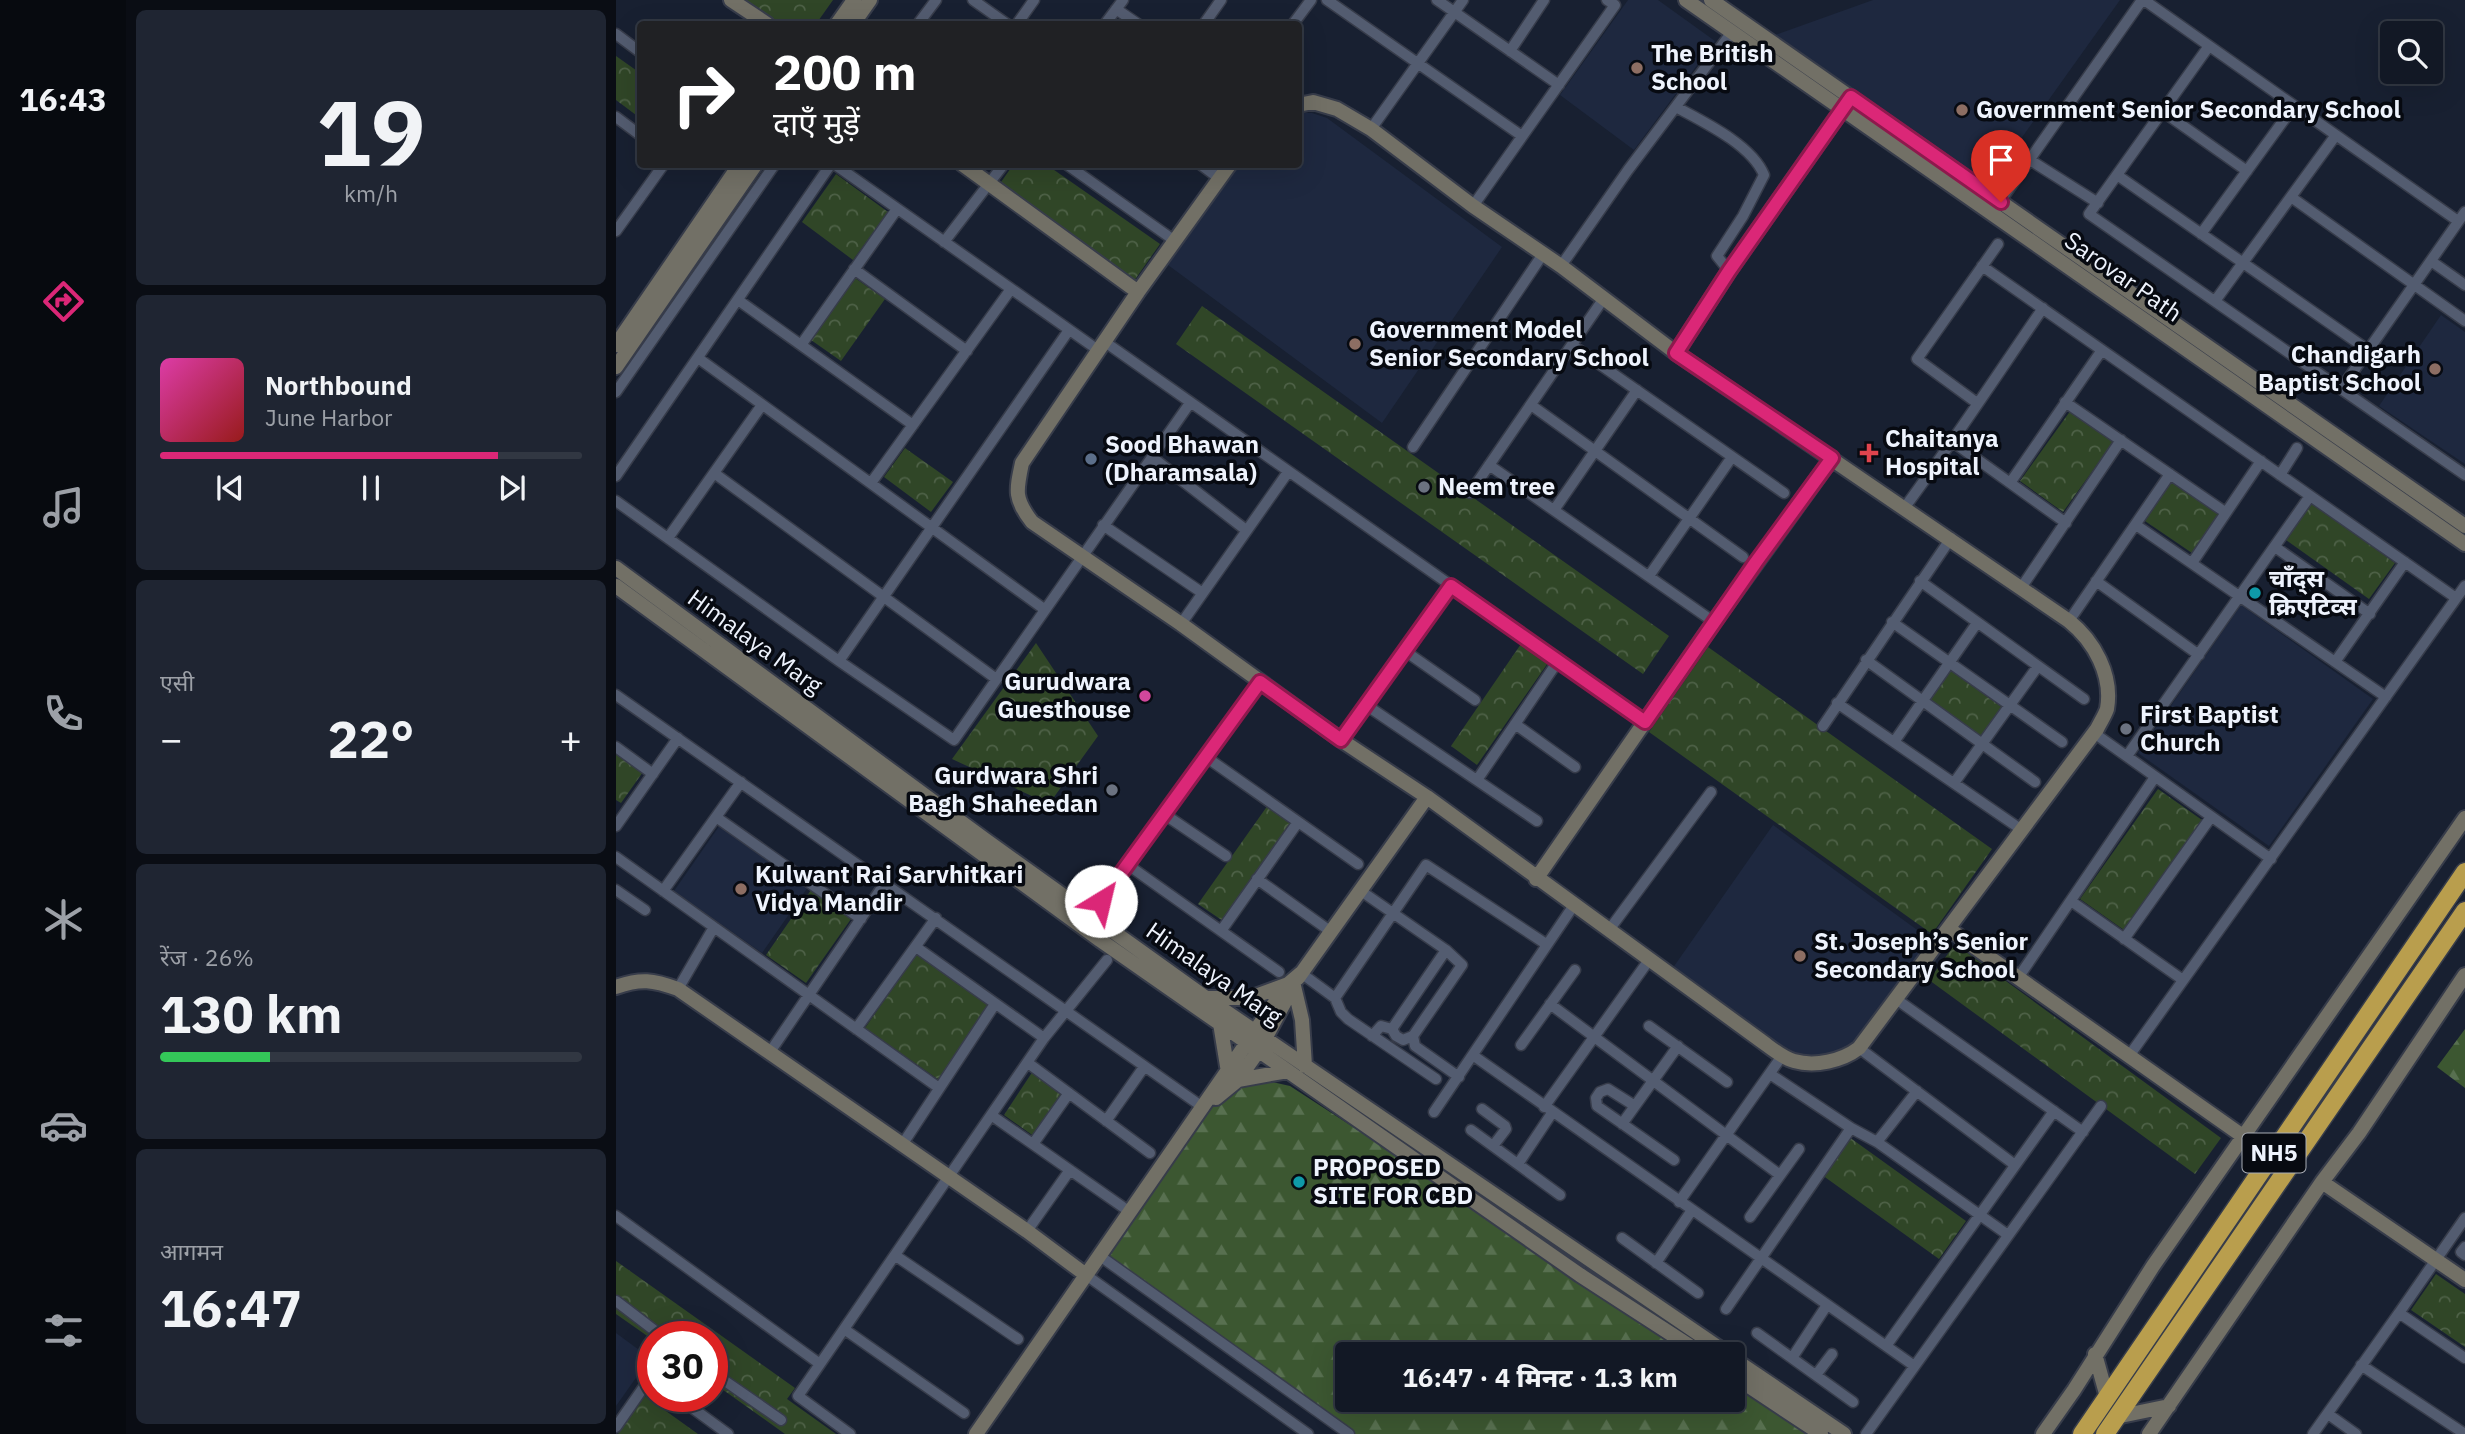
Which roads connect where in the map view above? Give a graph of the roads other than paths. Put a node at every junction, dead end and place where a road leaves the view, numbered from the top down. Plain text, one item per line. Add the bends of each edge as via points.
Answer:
1 (731, 0) edge
2 (854, 0) edge
3 (870, 0) edge
4 (936, 0) edge
5 (973, 0) edge
6 (1034, 0) edge
7 (1123, 0) edge
8 (1221, 0) edge
9 (1311, 0) edge
10 (1326, 0) edge
11 (1437, 0) edge
12 (1463, 0) edge
13 (1544, 0) edge
14 (1608, 0) edge
15 (1686, 0) edge
16 (1711, 0) edge
17 (2143, 0) edge
18 (1116, 9) junction
19 (1454, 12) junction
20 (762, 21) edge
21 (839, 21) edge
22 (855, 21) edge
23 (920, 21) edge
24 (1003, 21) edge
25 (1019, 21) edge
26 (1107, 21) edge
27 (1134, 21) edge
28 (1206, 21) edge
29 (1295, 21) edge
30 (1732, 32) junction
31 (616, 34) edge
32 (2209, 46) junction
33 (637, 50) edge
34 (1510, 51) junction
35 (1418, 64) junction
36 (1559, 85) junction
37 (1847, 103) junction
38 (1302, 104) edge
39 (2294, 106) junction
40 (1676, 107) junction
41 (2162, 111) junction
42 (616, 117) edge
43 (1371, 129) junction
44 (637, 133) edge
45 (2336, 135) junction
46 (1522, 136) junction
47 (2030, 160) junction
48 (661, 168) edge
49 (737, 168) edge
50 (753, 168) edge
51 (772, 168) edge
52 (830, 168) edge
53 (839, 168) edge
54 (968, 168) edge
55 (1001, 168) edge
56 (1072, 168) edge
57 (1205, 168) edge
58 (1227, 168) edge
59 (2247, 171) junction
60 (2116, 175) junction
61 (1220, 179) junction
62 (989, 183) junction
63 (2291, 197) junction
64 (2098, 203) junction
65 (1473, 206) junction
66 (1996, 208) junction
67 (897, 209) junction
68 (2462, 217) edge
69 (616, 231) edge
70 (2201, 234) junction
71 (1175, 240) junction
72 (944, 242) junction
73 (1998, 244) dead end
74 (1543, 254) junction
75 (2431, 261) junction
76 (2243, 263) junction
77 (1561, 266) junction
78 (1982, 266) junction
79 (854, 269) junction
80 (1729, 271) junction
81 (2414, 285) junction
82 (2465, 285) edge
83 (1011, 289) junction
84 (1138, 292) junction
85 (1604, 299) junction
86 (738, 300) junction
87 (2215, 301) junction
88 (2043, 308) junction
89 (2465, 321) edge
90 (1069, 330) junction
91 (616, 345) edge
92 (801, 345) junction
93 (1572, 345) junction
94 (1102, 346) junction
95 (2102, 350) junction
96 (2368, 350) junction
97 (967, 351) junction
98 (1676, 353) junction
99 (698, 358) junction
100 (616, 366) edge
101 (2341, 389) junction
102 (1637, 390) junction
103 (616, 392) edge
104 (1190, 402) junction
105 (2065, 402) junction
106 (1977, 403) junction
107 (762, 405) junction
108 (1531, 405) junction
109 (913, 425) junction
110 (2121, 440) junction
111 (1953, 442) junction
112 (1413, 447) dead end
113 (2297, 448) dead end
114 (1595, 451) junction
115 (1732, 457) junction
116 (1153, 458) junction
117 (1832, 458) junction
118 (2261, 461) junction
119 (1489, 465) junction
120 (1288, 472) junction
121 (714, 473) junction
122 (2170, 474) junction
123 (2280, 475) junction
124 (2465, 475) edge
125 (616, 476) edge
126 (871, 483) junction
127 (2010, 483) junction
128 (1471, 493) dead end
129 (1784, 493) dead end
130 (2310, 496) junction
131 (616, 501) edge
132 (1905, 507) junction
133 (1554, 510) junction
134 (2225, 512) junction
135 (1690, 519) junction
136 (2066, 523) junction
137 (2136, 525) junction
138 (1103, 526) junction
139 (2465, 526) edge
140 (932, 527) junction
141 (1247, 530) junction
142 (668, 538) junction
143 (1951, 538) junction
144 (2465, 544) edge
145 (2275, 547) junction
146 (1082, 556) junction
147 (1743, 557) dead end
148 (2405, 562) junction
149 (2192, 563) junction
150 (616, 568) edge
151 (1649, 576) junction
152 (1920, 581) junction
153 (2096, 581) junction
154 (616, 586) edge
155 (1451, 586) junction
156 (2465, 586) edge
157 (2021, 588) junction
158 (1201, 592) junction
159 (884, 597) junction
160 (2240, 597) junction
161 (2456, 598) junction
162 (1044, 609) junction
163 (2370, 614) junction
164 (2069, 621) junction
165 (1714, 622) junction
166 (1892, 622) junction
167 (1977, 623) junction
168 (1181, 624) junction
169 (1405, 652) junction
170 (2199, 655) junction
171 (1867, 660) junction
172 (839, 661) junction
173 (1558, 661) junction
174 (2335, 662) junction
175 (1949, 663) junction
176 (2038, 666) junction
177 (995, 678) junction
178 (1260, 682) junction
179 (616, 695) edge
180 (2386, 697) junction
181 (2084, 699) dead end
182 (1475, 700) dead end
183 (1923, 701) junction
184 (1837, 703) junction
185 (1366, 705) junction
186 (2009, 705) junction
187 (1645, 722) junction
188 (1515, 724) junction
189 (1823, 726) dead end
190 (2094, 733) junction
191 (678, 738) junction
192 (1341, 740) junction
193 (1894, 742) junction
194 (2062, 742) dead end
195 (1982, 744) junction
196 (616, 747) edge
197 (2127, 756) junction
198 (1206, 757) junction
199 (1575, 766) dead end
200 (653, 774) junction
201 (2155, 777) junction
202 (1477, 780) junction
203 (741, 782) junction
204 (2035, 782) dead end
205 (1954, 783) junction
206 (1711, 792) dead end
207 (1427, 797) junction
208 (1164, 814) junction
209 (716, 817) junction
210 (2211, 817) junction
211 (2465, 818) edge
212 (1537, 821) dead end
213 (1298, 822) junction
214 (616, 826) edge
215 (2022, 830) junction
216 (1226, 856) dead end
217 (616, 857) edge
218 (2271, 859) junction
219 (1358, 864) dead end
220 (1128, 865) junction
221 (2465, 872) edge
222 (1257, 879) junction
223 (1536, 879) junction
224 (886, 883) junction
225 (616, 890) edge
226 (663, 891) junction
227 (1361, 891) junction
228 (1101, 901) dead end
229 (2071, 901) junction
230 (1574, 905) junction
231 (645, 910) dead end
232 (2465, 911) edge
233 (1394, 913) junction
234 (936, 918) junction
235 (861, 919) junction
236 (714, 927) junction
237 (1949, 929) junction
238 (1609, 930) junction
239 (1221, 931) junction
240 (1330, 931) junction
241 (2124, 939) junction
242 (1545, 944) junction
243 (915, 947) junction
244 (1446, 950) junction
245 (1107, 960) dead end
246 (1650, 960) junction
247 (1575, 970) dead end
248 (1279, 972) dead end
249 (2465, 975) edge
250 (2018, 978) junction
251 (1294, 981) junction
252 (2183, 981) junction
253 (616, 987) edge
254 (678, 989) junction
255 (809, 995) junction
256 (1206, 998) junction
257 (1335, 998) junction
258 (1896, 999) junction
259 (995, 1004) junction
260 (1550, 1004) junction
261 (1066, 1012) junction
262 (1220, 1023) junction
263 (1649, 1026) dead end
264 (856, 1029) junction
265 (1392, 1029) junction
266 (1372, 1036) junction
267 (1413, 1036) junction
268 (1596, 1037) junction
269 (1044, 1038) junction
270 (1257, 1041) junction
271 (1521, 1045) dead end
272 (1678, 1046) junction
273 (1859, 1048) junction
274 (770, 1052) junction
275 (1474, 1056) junction
276 (1782, 1056) junction
277 (2129, 1056) junction
278 (1028, 1063) junction
279 (1144, 1066) junction
280 (1305, 1066) junction
281 (1289, 1071) junction
282 (1770, 1074) junction
283 (1233, 1076) junction
284 (1460, 1077) junction
285 (1436, 1079) dead end
286 (1653, 1082) junction
287 (1727, 1082) dead end
288 (939, 1087) junction
289 (1917, 1091) junction
290 (1069, 1093) junction
291 (1635, 1106) junction
292 (2101, 1106) dead end
293 (1204, 1108) junction
294 (1482, 1109) dead end
295 (1548, 1110) junction
296 (2054, 1111) junction
297 (1434, 1112) dead end
298 (991, 1115) junction
299 (1106, 1121) junction
300 (1622, 1124) junction
301 (1851, 1128) junction
302 (1471, 1130) dead end
303 (2083, 1132) junction
304 (1726, 1134) junction
305 (2244, 1138) junction
306 (1877, 1142) junction
307 (1033, 1144) junction
308 (902, 1145) junction
309 (1493, 1146) junction
310 (1799, 1149) dead end
311 (1150, 1153) dead end
312 (1674, 1160) dead end
313 (1518, 1164) junction
314 (2015, 1166) junction
315 (1070, 1170) junction
316 (1780, 1175) junction
317 (948, 1178) junction
318 (2322, 1182) junction
319 (1560, 1195) dead end
320 (1679, 1202) junction
321 (1692, 1210) junction
322 (1130, 1212) junction
323 (1980, 1215) junction
324 (616, 1216) edge
325 (1750, 1217) dead end
326 (2465, 1218) edge
327 (1027, 1231) junction
328 (2008, 1235) junction
329 (1622, 1238) dead end
330 (2465, 1247) edge
331 (2465, 1255) edge
332 (896, 1256) junction
333 (1100, 1256) junction
334 (1762, 1259) junction
335 (2436, 1259) junction
336 (1656, 1263) junction
337 (1086, 1275) junction
338 (2465, 1279) edge
339 (1698, 1293) dead end
340 (616, 1301) edge
341 (1827, 1304) junction
342 (1726, 1309) dead end
343 (2399, 1312) junction
344 (642, 1321) edge
345 (844, 1329) junction
346 (1757, 1333) dead end
347 (1018, 1339) dead end
348 (1683, 1342) edge
349 (1710, 1342) edge
350 (1886, 1346) junction
351 (1832, 1354) dead end
352 (2095, 1354) junction
353 (1792, 1358) junction
354 (2465, 1358) edge
355 (820, 1364) junction
356 (1913, 1365) junction
357 (2361, 1365) junction
358 (1745, 1367) edge
359 (1816, 1376) junction
360 (728, 1383) edge
361 (1745, 1384) edge
362 (637, 1397) edge
363 (2107, 1397) junction
364 (1853, 1402) dead end
365 (2169, 1406) junction
366 (698, 1412) edge
367 (964, 1413) dead end
368 (2328, 1414) junction
369 (2116, 1417) junction
370 (781, 1420) dead end
371 (616, 1427) edge
372 (729, 1434) edge
373 (850, 1434) edge
374 (976, 1434) edge
375 (1308, 1434) edge
376 (1349, 1434) edge
377 (1821, 1434) edge
378 (1844, 1434) edge
379 (1866, 1434) edge
380 (2043, 1434) edge
381 (2082, 1434) edge
382 (2105, 1434) edge
383 (2149, 1434) edge
384 (2313, 1434) edge
385 (2356, 1434) edge
386 (2465, 1434) edge

1 - 20 street
2 - 21 street
3 - 22 street
4 - 23 street
5 - 24 street
6 - 25 street
7 - 18 street
8 - 28 street
9 - 29 street
10 - 35 street
11 - 19 street
12 - 19 street
13 - 34 street
14 - 36 street via 1615,5
15 - 30 street, Sarovar Path
16 - 37 street, Sarovar Path
17 - 32 street
17 - 47 street
18 - 26 street
18 - 27 street
19 - 34 street
19 - 35 street
30 - 37 street, Sarovar Path
30 - 40 street
31 - 33 street
32 - 39 street
32 - 41 street
34 - 36 street
35 - 43 street
35 - 46 street
36 - 46 street
37 - 66 street, Sarovar Path
37 - 80 street
38 - 43 street via 1313,102 1337,109
39 - 45 street
39 - 59 street
40 - 77 street
40 - 80 street via 1748,153 1764,175 1717,256
41 - 59 street
41 - 60 street
42 - 44 street
43 - 65 street
45 - 63 street
45 - 68 street
46 - 65 street
47 - 64 street
47 - 66 street
48 - 69 street
49 - 91 street
50 - 100 street
51 - 103 street
52 - 86 street
53 - 67 street
54 - 62 street
55 - 62 street
56 - 71 street
57 - 61 street
58 - 61 street
59 - 70 street
60 - 64 street
60 - 70 street
61 - 71 street
62 - 72 street
62 - 84 street
63 - 76 street
63 - 81 street
64 - 87 street via 2089,214
65 - 74 street
66 - 139 street, Sarovar Path
66 - 144 street, Sarovar Path
67 - 72 street
67 - 79 street
68 - 75 street
70 - 76 street
71 - 84 street
72 - 83 street
73 - 78 street
74 - 77 street
74 - 112 street
75 - 81 street
75 - 82 street
76 - 87 street
76 - 96 street
77 - 85 street
78 - 88 street
78 - 106 street via 1917,359
79 - 92 street
79 - 97 street
80 - 98 street
81 - 89 street
81 - 96 street
83 - 90 street
83 - 97 street
84 - 94 street
85 - 93 street
85 - 98 street
86 - 92 street
86 - 99 street
87 - 101 street
88 - 95 street
88 - 106 street
90 - 94 street
90 - 140 street
92 - 109 street
93 - 102 street
93 - 108 street
94 - 104 street
94 - 146 street via 1022,463 1016,489 1019,505 1032,522
95 - 105 street
95 - 118 street
96 - 101 street
97 - 109 street
98 - 117 street
99 - 107 street
99 - 125 street
101 - 124 street
102 - 114 street
102 - 115 street
104 - 116 street
104 - 120 street
105 - 110 street
105 - 127 street
106 - 111 street
107 - 121 street
107 - 126 street
108 - 114 street
108 - 119 street
109 - 126 street
110 - 122 street
110 - 136 street
111 - 127 street
111 - 132 street
113 - 123 street
114 - 133 street
114 - 135 street
115 - 129 street
115 - 135 street
116 - 138 street
116 - 141 street
117 - 132 street
117 - 165 street
118 - 123 street
118 - 134 street
119 - 128 street
119 - 133 street
120 - 141 street
120 - 155 street
121 - 142 street
121 - 159 street
122 - 134 street
122 - 137 street
123 - 130 street
126 - 140 street
127 - 136 street
130 - 145 street
130 - 148 street
131 - 142 street
132 - 143 street
133 - 151 street
134 - 149 street
135 - 147 street
135 - 151 street
136 - 157 street
137 - 149 street
137 - 153 street
138 - 146 street
138 - 158 street
140 - 159 street
140 - 162 street
141 - 158 street
142 - 172 street
143 - 152 street
143 - 157 street
145 - 160 street
145 - 163 street
146 - 162 street
146 - 168 street
148 - 161 street
148 - 163 street
149 - 160 street
150 - 256 street, Himalaya Marg
151 - 165 street
152 - 166 street
152 - 167 street
153 - 164 street
153 - 170 street
154 - 262 street, Himalaya Marg
155 - 169 street
155 - 173 street
156 - 161 street
157 - 164 street
158 - 168 street
159 - 172 street
159 - 177 street
160 - 170 street
160 - 174 street
161 - 180 street
162 - 177 street
163 - 174 street
164 - 190 street via 2096,651 2104,673 2107,710
165 - 187 street
166 - 171 street
166 - 175 street
167 - 175 street
167 - 176 street
168 - 178 street
169 - 182 street
169 - 185 street
170 - 197 street
171 - 183 street
171 - 184 street
172 - 177 street via 954,740
173 - 187 street
173 - 188 street
174 - 180 street
175 - 183 street
175 - 186 street
176 - 181 street
176 - 186 street
178 - 192 street
178 - 198 street
179 - 191 street
180 - 218 street
183 - 193 street
183 - 195 street
184 - 189 street
184 - 193 street
185 - 192 street
185 - 202 street
186 - 194 street
186 - 195 street
187 - 223 street
188 - 199 street
188 - 202 street
190 - 197 street
190 - 215 street
191 - 200 street
191 - 203 street
192 - 207 street
193 - 205 street
195 - 204 street
195 - 205 street
196 - 200 street
197 - 201 street
198 - 208 street
198 - 213 street
200 - 214 street
201 - 210 street
201 - 229 street
202 - 212 street
203 - 209 street
203 - 224 street
205 - 215 street
206 - 238 street
207 - 223 street
207 - 227 street
208 - 216 street
208 - 220 street
209 - 226 street
209 - 235 street
210 - 218 street
210 - 241 street
211 - 305 street
213 - 219 street
213 - 222 street
215 - 237 street
217 - 226 street
218 - 252 street
220 - 228 street
220 - 239 street
221 - 363 highway, NH5
222 - 239 street
222 - 240 street
223 - 230 street
224 - 234 street
224 - 235 street
225 - 231 street
226 - 236 street
227 - 233 street
227 - 240 street
229 - 241 street
229 - 250 street
230 - 238 street
230 - 242 street
232 - 369 highway, NH5
233 - 242 street via 1426,865
233 - 244 street
233 - 257 street
234 - 243 street
234 - 261 street
235 - 255 street
236 - 254 street
236 - 255 street
237 - 250 street
237 - 258 street
238 - 246 street
239 - 248 street
240 - 251 street
241 - 252 street
242 - 275 street
243 - 259 street
243 - 264 street
244 - 265 street
244 - 267 street via 1462,965
245 - 261 street
246 - 268 street
246 - 276 street
247 - 260 street
249 - 318 street
250 - 277 street
251 - 256 street via 1250,998
251 - 257 street
251 - 270 street
251 - 280 street
252 - 277 street
253 - 254 street via 652,980
254 - 274 street
255 - 264 street
255 - 274 street
256 - 270 street, Himalaya Marg
257 - 266 street via 1341,1012
258 - 273 street
258 - 296 street
259 - 269 street
259 - 288 street
260 - 268 street
260 - 271 street
261 - 269 street
261 - 279 street
262 - 270 street, Himalaya Marg
262 - 283 street
263 - 272 street
264 - 288 street
265 - 266 street via 1381,1026
265 - 267 street via 1404,1040
266 - 285 street
267 - 284 street via 1415,1046
268 - 286 street
268 - 295 street
269 - 278 street
270 - 280 street, Himalaya Marg
270 - 281 street, Himalaya Marg
270 - 283 street
272 - 286 street
272 - 287 street
273 - 276 street via 1827,1062 1806,1063
273 - 289 street
274 - 308 street
275 - 284 street
275 - 295 street
276 - 282 street
277 - 305 street
278 - 290 street
278 - 298 street
279 - 293 street
279 - 299 street
280 - 349 street, Himalaya Marg
281 - 283 street
281 - 348 street, Himalaya Marg
282 - 301 street
282 - 304 street
283 - 293 street
284 - 297 street
286 - 291 street
286 - 304 street
288 - 308 street
289 - 306 street
289 - 314 street
290 - 299 street
290 - 307 street
291 - 300 street
291 - 300 street via 1613,1091 1600,1092 1597,1106
292 - 303 street
293 - 322 street
294 - 309 street via 1506,1129
295 - 313 street
295 - 320 street
296 - 303 street
296 - 314 street
298 - 307 street
298 - 317 street
299 - 311 street
300 - 312 street
301 - 306 street
301 - 334 street
302 - 309 street
303 - 328 street
304 - 316 street
304 - 320 street
305 - 352 street
306 - 323 street
307 - 315 street
308 - 317 street
309 - 313 street
310 - 316 street
313 - 319 street
314 - 323 street
315 - 322 street
315 - 327 street
316 - 325 street
317 - 327 street
317 - 332 street
318 - 335 street
318 - 365 street
320 - 321 street
321 - 334 street
321 - 336 street
322 - 333 street
323 - 328 street
323 - 350 street
324 - 355 street
326 - 335 street
327 - 337 street
328 - 356 street
329 - 336 street
330 - 331 street via 2461,1252
332 - 345 street
332 - 347 street
333 - 337 street
333 - 376 street
334 - 341 street
334 - 342 street
335 - 338 street
335 - 343 street
336 - 339 street
337 - 374 street
337 - 375 street
340 - 344 street
341 - 350 street
341 - 353 street
343 - 354 street
343 - 357 street
345 - 355 street
345 - 367 street
346 - 353 street
350 - 356 street
351 - 359 street
352 - 363 street
352 - 380 street
353 - 359 street
355 - 373 street via 798,1396
356 - 379 street
357 - 368 street
357 - 386 street
358 - 378 street
359 - 364 street
360 - 370 street
361 - 377 street
362 - 371 street
363 - 381 highway, NH5
365 - 369 street
365 - 383 street
366 - 372 street
368 - 384 street
368 - 385 street
369 - 382 highway, NH5

